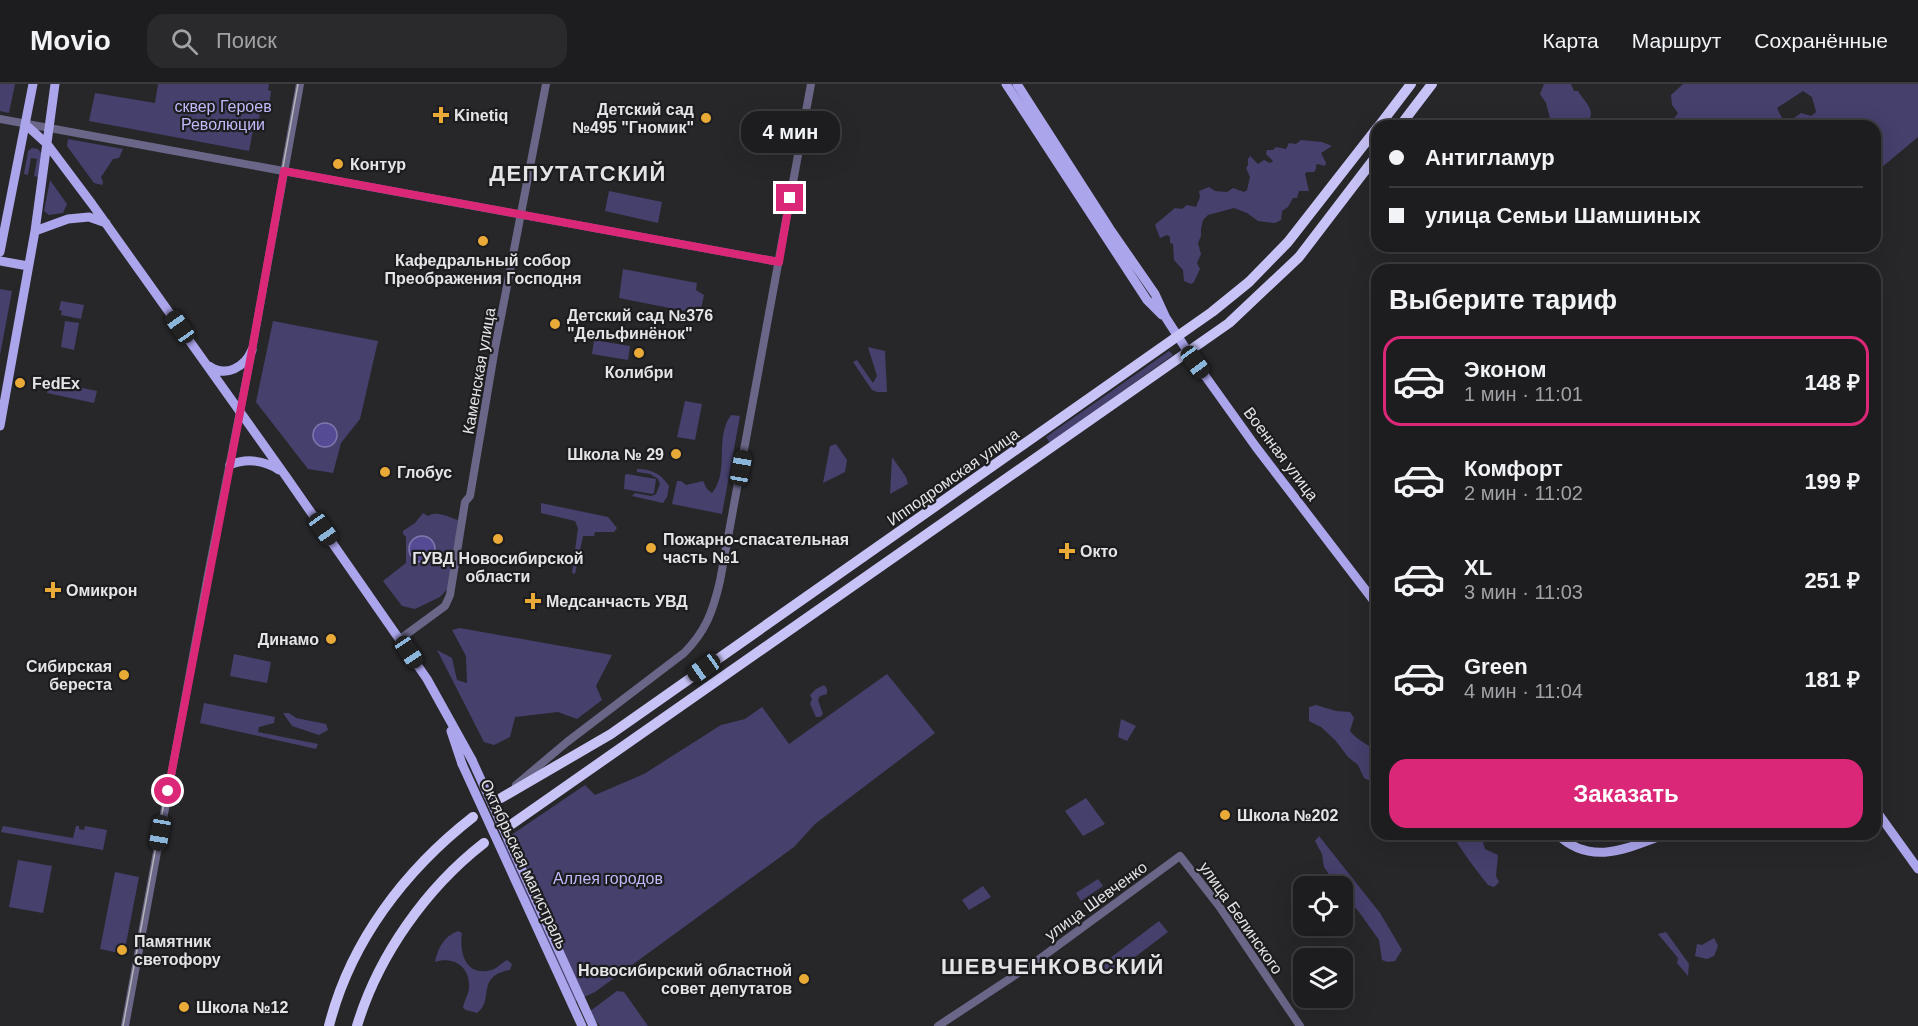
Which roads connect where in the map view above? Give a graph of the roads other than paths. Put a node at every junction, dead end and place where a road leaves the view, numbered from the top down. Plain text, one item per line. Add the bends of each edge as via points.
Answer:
1 (33, 84) edge
2 (55, 84) edge
3 (300, 84) edge
4 (546, 84) edge
5 (811, 84) edge
6 (1006, 84) edge
7 (1017, 84) edge
8 (1411, 84) edge
9 (1432, 84) edge
10 (0, 119) edge
11 (1383, 120) edge
12 (1405, 120) edge
13 (25, 124) junction
14 (48, 128) junction
15 (1371, 136) edge
16 (48, 144) junction
17 (1371, 163) edge
18 (284, 171) junction
19 (522, 214) junction
20 (106, 224) junction
21 (1299, 228) junction
22 (35, 231) junction
23 (1106, 231) junction
24 (1313, 238) junction
25 (0, 252) edge
26 (0, 261) edge
27 (779, 262) junction
28 (28, 266) junction
29 (1178, 337) junction
30 (252, 350) junction
31 (1188, 352) junction
32 (205, 363) junction
33 (3, 397) edge
34 (240, 412) junction
35 (0, 426) edge
36 (230, 465) junction
37 (285, 475) junction
38 (1371, 597) edge
39 (400, 639) junction
40 (444, 712) junction
41 (501, 798) joint
42 (1881, 817) edge
43 (473, 818) dead end
44 (512, 824) dead end
45 (1565, 840) edge
46 (1648, 840) edge
47 (484, 843) dead end
48 (1180, 856) joint
49 (1918, 869) edge
50 (125, 1026) edge
51 (329, 1026) edge
52 (357, 1026) edge
53 (582, 1026) edge
54 (593, 1026) edge
55 (938, 1026) edge
56 (1300, 1026) edge

1 - 13 main road
2 - 14 main road
3 - 18 street
4 - 19 street, Каменская улица
5 - 27 street
6 - 23 main road, Военная улица
7 - 23 main road, Военная улица
8 - 11 highway, Ипподромская улица
9 - 12 highway
10 - 13 street
13 - 14 street
13 - 16 main road, Октябрьская магистраль
13 - 25 main road
14 - 16 main road
14 - 18 street
15 - 21 highway, Ипподромская улица
16 - 20 main road, Октябрьская магистраль
16 - 22 main road
17 - 24 highway, Ипподромская улица
18 - 19 street
18 - 30 street
19 - 27 street
19 - 39 street, Каменская улица via 450,595 445,606
20 - 22 main road via 88,217 68,219
20 - 32 main road, Октябрьская магистраль
21 - 24 highway via 1305,239
21 - 29 highway, Ипподромская улица via 1249,282
22 - 28 main road
23 - 29 main road, Военная улица via 1155,294
24 - 31 highway, Ипподромская улица via 1268,288
26 - 28 main road
27 - 41 street via 715,600 707,623 698,639 667,666
28 - 33 main road
29 - 31 main road, Военная улица
29 - 41 highway, Ипподромская улица via 611,734
30 - 32 main road via 248,359 232,370 221,371
30 - 34 street
31 - 38 main road, Военная улица
31 - 44 highway, Ипподромская улица
32 - 34 main road, Октябрьская магистраль
33 - 35 main road
34 - 36 street
34 - 37 main road, Октябрьская магистраль
36 - 37 main road via 260,462
36 - 50 street
37 - 39 main road, Октябрьская магистраль
39 - 40 main road, Октябрьская магистраль
40 - 53 main road, Октябрьская магистраль, bridge via 462,764
40 - 54 main road, Октябрьская магистраль, bridge via 472,760
42 - 49 main road
43 - 51 highway via 407,878 378,916 344,978
45 - 46 main road via 1594,854
47 - 52 highway via 432,893 402,933 372,985
48 - 55 street, улица Шевченко via 1038,960
48 - 56 street, улица Белинского via 1219,906

